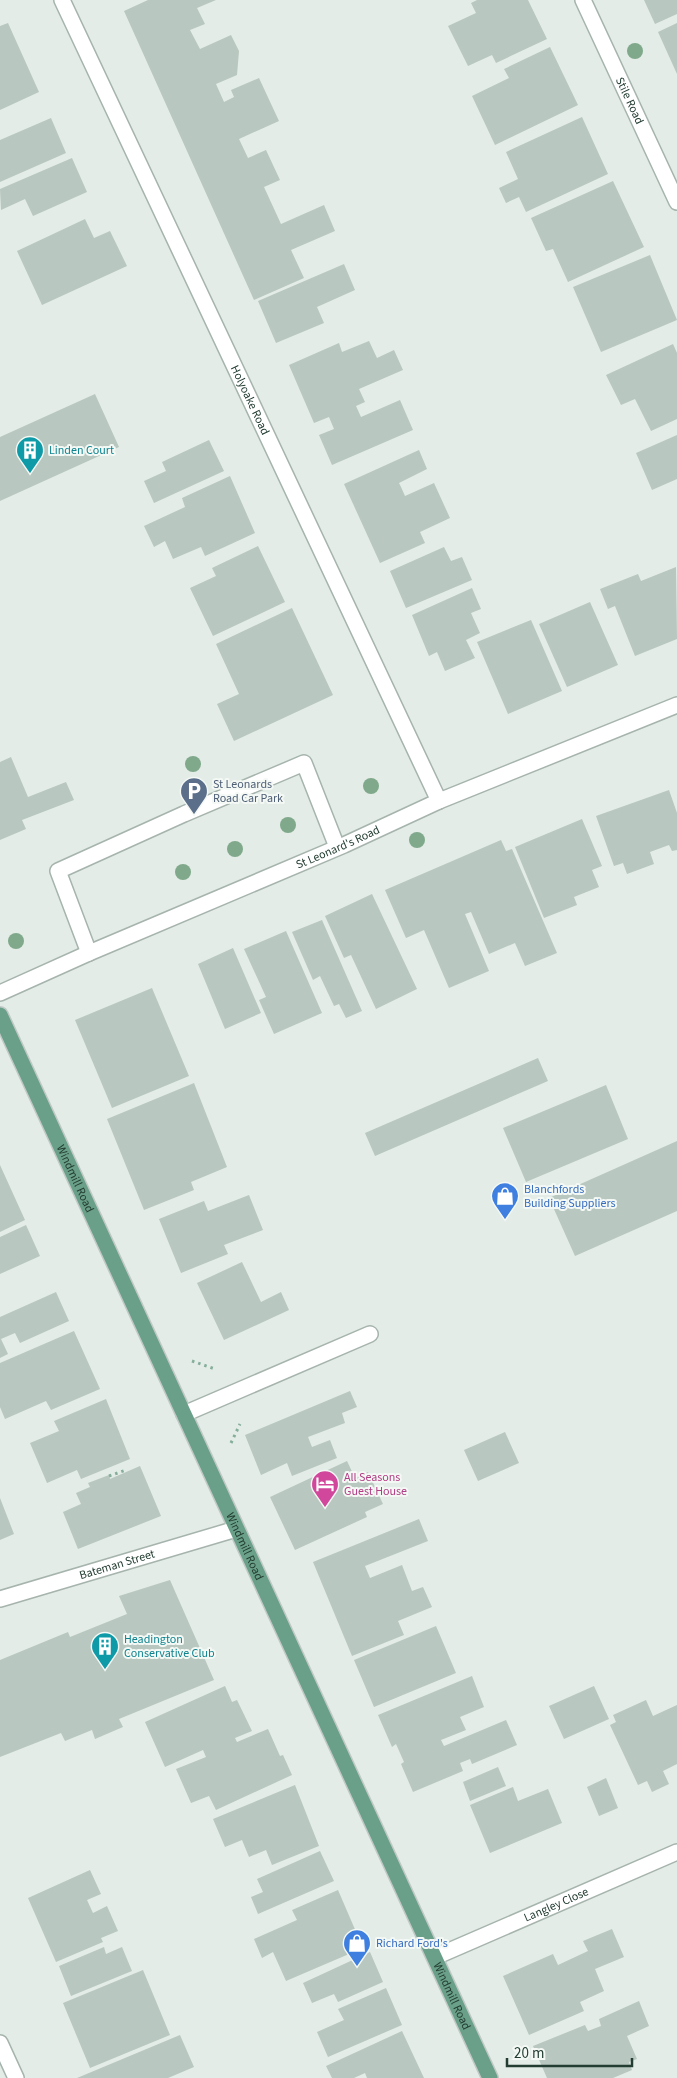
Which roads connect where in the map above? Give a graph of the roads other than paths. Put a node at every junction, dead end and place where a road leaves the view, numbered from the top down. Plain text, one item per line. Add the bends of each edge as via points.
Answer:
1 (62, 0) edge
2 (583, 0) edge
3 (677, 202) edge
4 (677, 706) edge
5 (439, 801) junction
6 (337, 847) junction
7 (89, 952) junction
8 (0, 993) edge
9 (0, 1015) edge
10 (370, 1334) dead end
11 (184, 1414) junction
12 (236, 1528) junction
13 (0, 1599) edge
14 (677, 1852) edge
15 (436, 1957) junction
16 (0, 2043) edge
17 (16, 2078) edge
18 (490, 2078) edge

1 - 5 street, Holyoake Road
2 - 3 street, Stile Road
4 - 5 street, St Leonard's Road
5 - 6 street, St Leonard's Road
6 - 7 street, St Leonard's Road
6 - 7 street via 304,763 58,871
7 - 8 street, St Leonard's Road
9 - 11 main road, Windmill Road
10 - 11 street
11 - 12 main road, Windmill Road
12 - 13 street, Bateman Street
12 - 15 main road, Windmill Road
14 - 15 street, Langley Close
15 - 18 main road, Windmill Road
16 - 17 street

